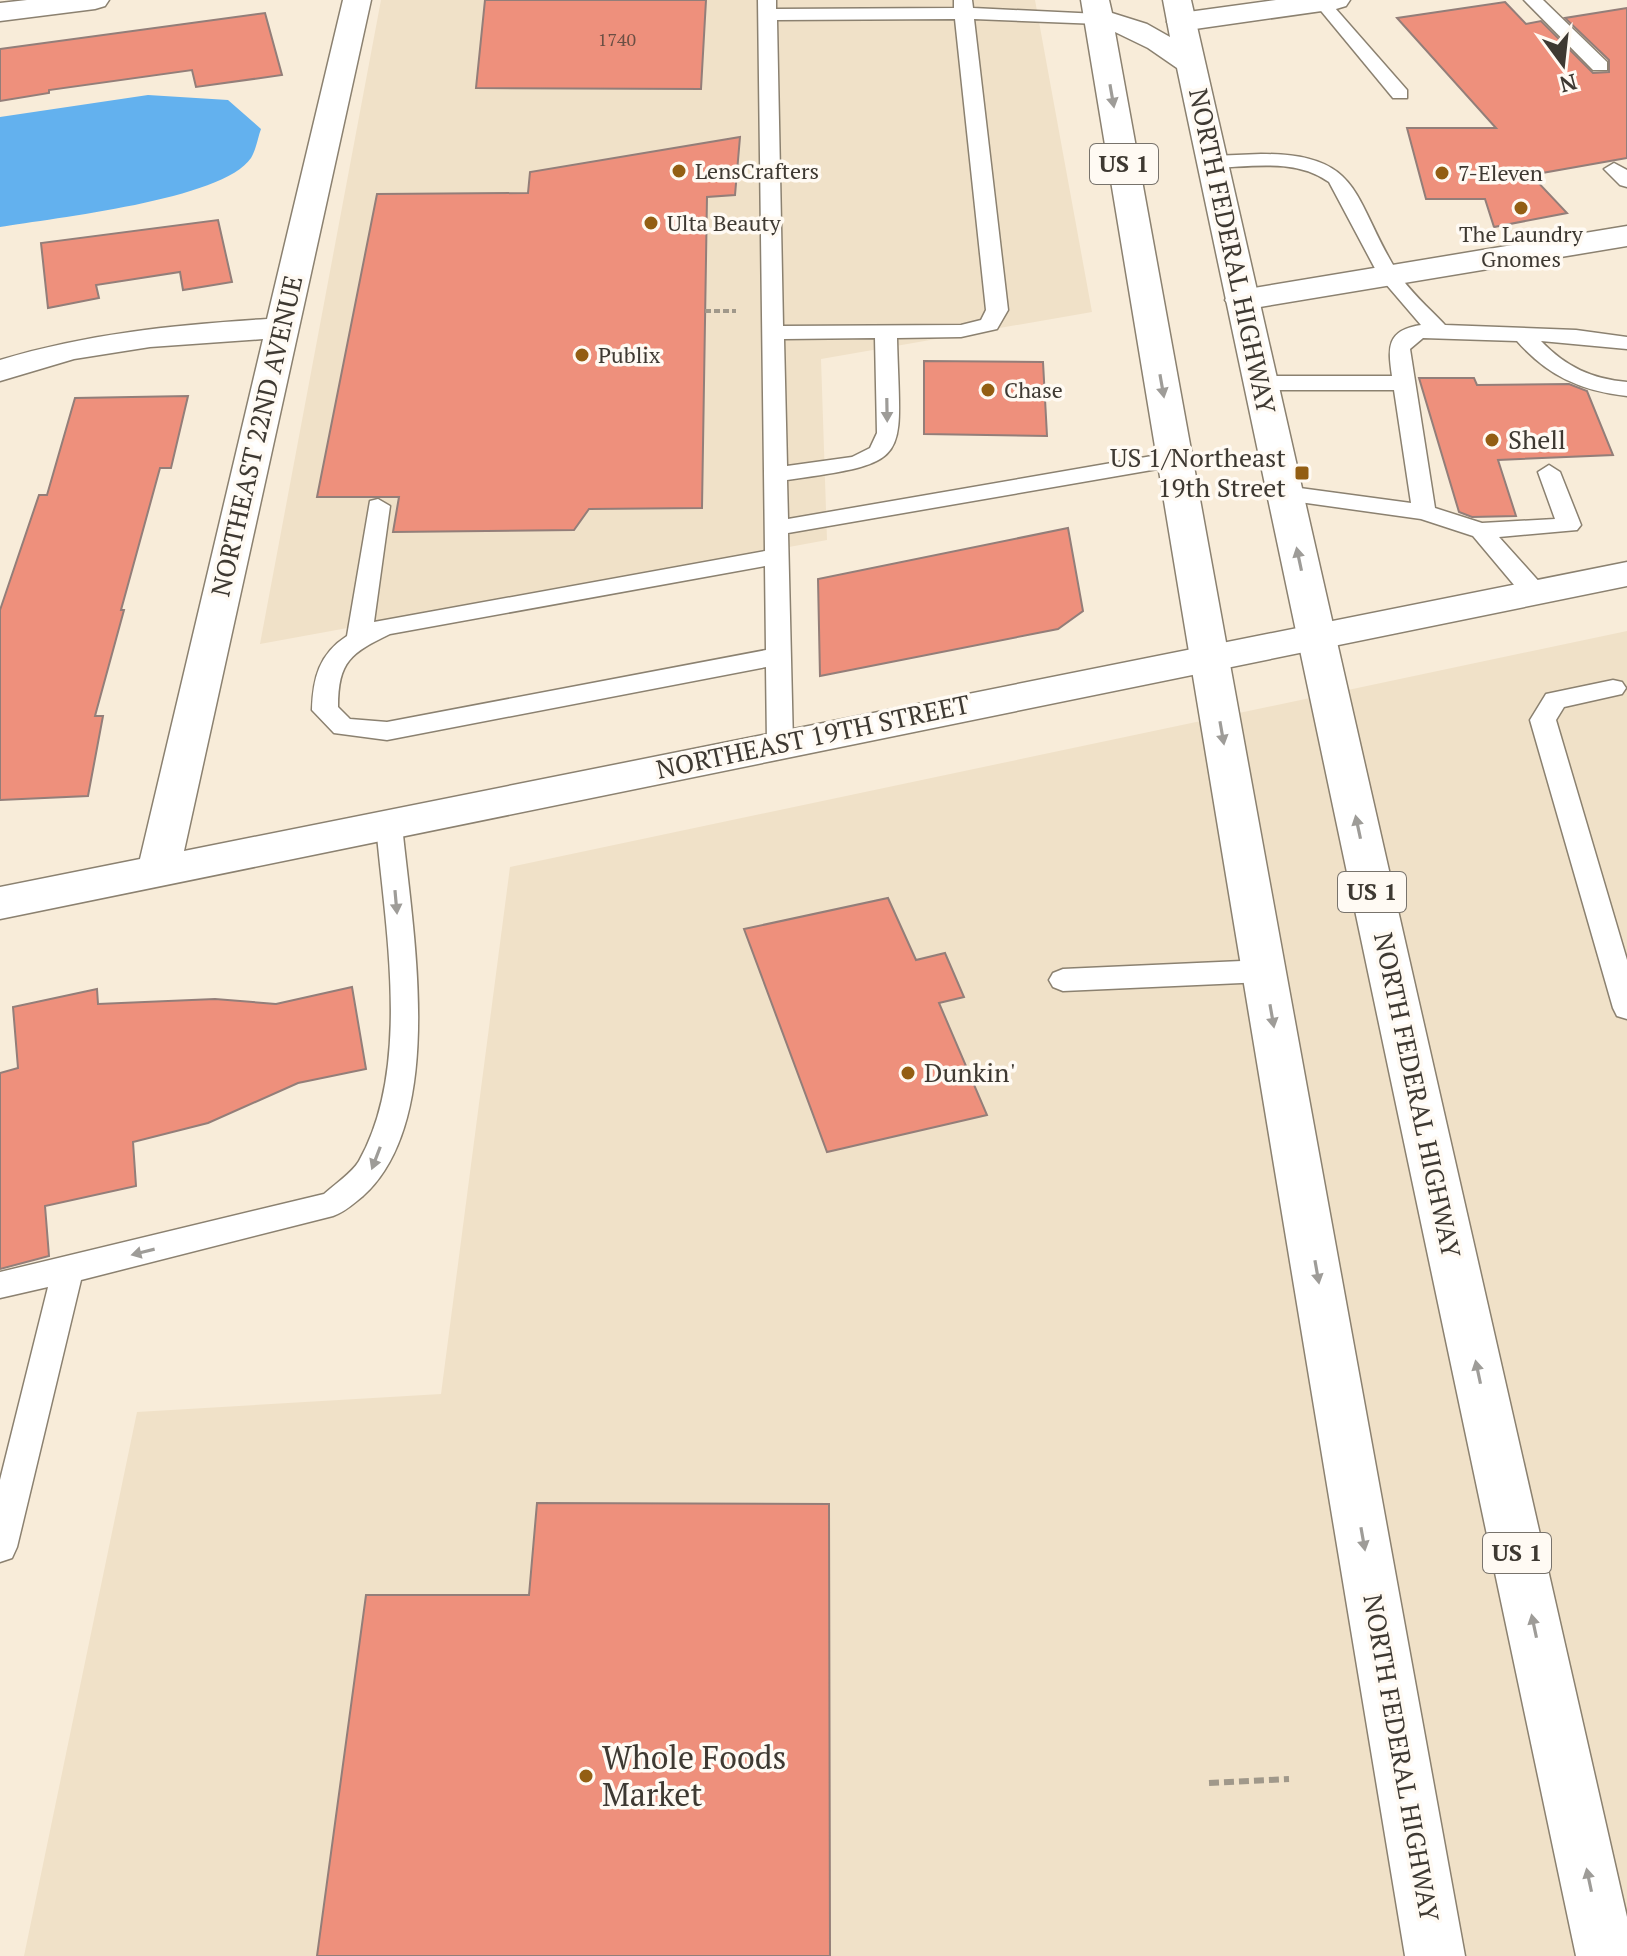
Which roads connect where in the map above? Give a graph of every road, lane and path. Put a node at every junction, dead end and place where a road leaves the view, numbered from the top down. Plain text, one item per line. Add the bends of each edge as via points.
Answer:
1 (95, 0) edge
2 (357, 0) edge
3 (1533, 0) edge
4 (1328, 1) edge
5 (964, 6) edge
6 (767, 7) edge
7 (1097, 10) edge
8 (1179, 11) edge
9 (0, 12) edge
10 (1191, 64) junction
11 (1600, 66) dead end
12 (1400, 94) dead end
13 (1212, 162) junction
14 (1627, 236) edge
15 (1389, 276) junction
16 (1242, 300) junction
17 (281, 328) junction
18 (886, 332) junction
19 (773, 333) junction
20 (1441, 334) junction
21 (1524, 335) junction
22 (1627, 343) edge
23 (0, 371) edge
24 (1261, 383) junction
25 (1405, 383) junction
26 (1627, 389) edge
27 (1175, 459) junction
28 (1549, 472) dead end
29 (775, 475) junction
30 (1285, 493) junction
31 (378, 506) dead end
32 (1424, 512) junction
33 (776, 528) junction
34 (1481, 531) junction
35 (777, 556) junction
36 (1627, 574) edge
37 (1534, 592) junction
38 (1316, 635) junction
39 (359, 639) junction
40 (779, 656) junction
41 (1208, 656) junction
42 (1613, 688) dead end
43 (780, 744) junction
44 (389, 825) junction
45 (158, 872) junction
46 (0, 903) edge
47 (1264, 971) junction
48 (1063, 980) dead end
49 (1627, 1008) edge
50 (68, 1270) junction
51 (0, 1285) edge
52 (0, 1547) edge
53 (1289, 1779) dead end
54 (1209, 1783) dead end
55 (1435, 1956) edge
56 (1606, 1956) edge

1 - 9 main road
2 - 17 main road, NORTHEAST 22ND AVENUE
3 - 11 lane
4 - 8 main road
4 - 12 lane
5 - 6 lane
5 - 7 lane
5 - 18 lane via 997,310 989,324 961,331
6 - 19 lane
7 - 10 main road via 1150,34
7 -> 27 main road, NORTH FEDERAL HIGHWAY / US 1
8 - 10 main road, NORTH FEDERAL HIGHWAY / US 1
10 - 13 main road, NORTH FEDERAL HIGHWAY / US 1
13 - 15 lane via 1310,163 1326,168
13 - 16 main road, NORTH FEDERAL HIGHWAY / US 1
14 - 15 main road
15 - 16 main road
15 - 20 lane
16 - 24 main road, NORTH FEDERAL HIGHWAY / US 1
17 - 23 main road via 150,337 69,350
17 - 45 main road, NORTHEAST 22ND AVENUE
18 - 19 lane
18 -> 29 lane via 888,433 880,452 858,463
19 - 29 lane
20 - 21 lane
20 - 25 lane via 1419,331 1403,340 1399,349
21 - 22 lane
21 - 26 lane via 1547,363 1588,383
24 - 25 lane
24 - 30 main road, NORTH FEDERAL HIGHWAY / US 1
25 - 32 lane
27 - 33 lane
27 - 41 main road, NORTH FEDERAL HIGHWAY / US 1
28 - 34 lane via 1569,525
29 - 33 lane
30 - 32 lane
38 -> 30 main road, NORTH FEDERAL HIGHWAY / US 1
31 - 39 lane
32 - 34 lane
33 - 35 lane
34 - 37 lane
35 - 39 lane via 384,627
35 - 40 lane
36 - 37 main road, NORTHEAST 19TH STREET
37 - 38 main road, NORTHEAST 19TH STREET
38 - 41 main road, NORTHEAST 19TH STREET
56 -> 38 main road, NORTH FEDERAL HIGHWAY / US 1
39 - 40 lane via 343,646 324,679 325,710 343,727 387,731
40 - 43 lane
41 - 43 main road, NORTHEAST 19TH STREET
41 -> 47 main road, NORTH FEDERAL HIGHWAY / US 1
42 - 49 lane via 1555,700 1543,720
43 - 44 main road, NORTHEAST 19TH STREET
44 - 45 main road, NORTHEAST 19TH STREET
44 -> 50 lane via 405,996 399,1095 371,1170 333,1204
45 - 46 main road, NORTHEAST 19TH STREET
47 - 48 lane
47 -> 55 main road, NORTH FEDERAL HIGHWAY / US 1
50 - 51 lane
50 - 52 lane
53 - 54 path

